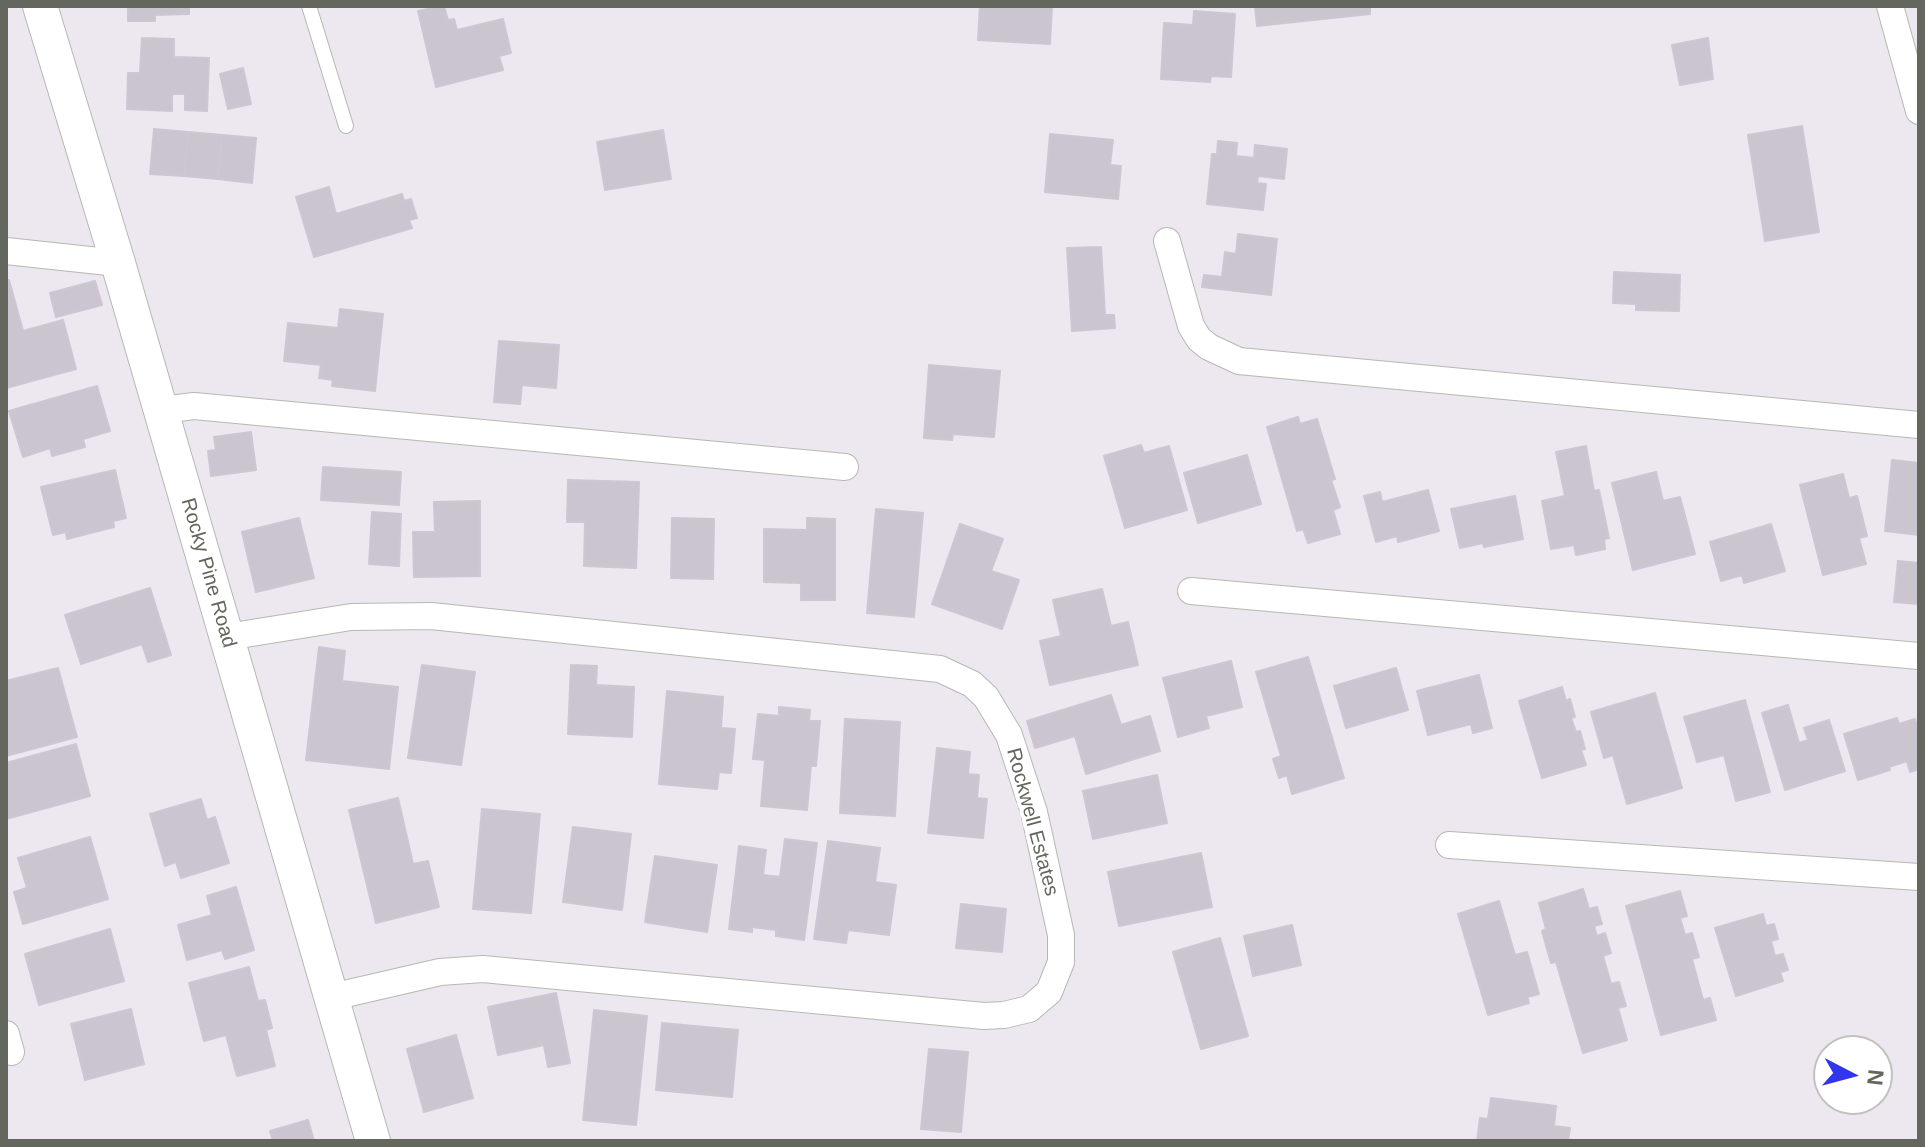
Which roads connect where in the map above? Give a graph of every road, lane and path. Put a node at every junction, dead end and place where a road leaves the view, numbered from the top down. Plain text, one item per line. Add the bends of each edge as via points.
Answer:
1 (40, 6) edge
2 (309, 6) edge
3 (1890, 6) edge
4 (1919, 111) edge
5 (346, 126) dead end
6 (1167, 241) dead end
7 (6, 251) edge
8 (118, 263) junction
9 (162, 410) junction
10 (1919, 425) edge
11 (845, 467) dead end
12 (1191, 591) dead end
13 (227, 637) junction
14 (1919, 656) edge
15 (1449, 845) dead end
16 (1919, 877) edge
17 (332, 997) junction
18 (373, 1141) edge

1 - 8 street, Rocky Pine Road
2 - 5 lane
3 - 4 street
6 - 10 street via 1191,326 1209,347 1239,361
7 - 8 street
8 - 9 street, Rocky Pine Road
9 - 11 street via 194,406
9 - 13 street, Rocky Pine Road
12 - 14 street
13 - 17 street, Rocky Pine Road
13 - 17 street, Rockwell Estates via 351,617 431,616 940,669 986,697 1009,735 1034,812 1062,947 1049,992 1029,1009 1004,1015 483,969 440,972
15 - 16 street
17 - 18 street, Rocky Pine Road

